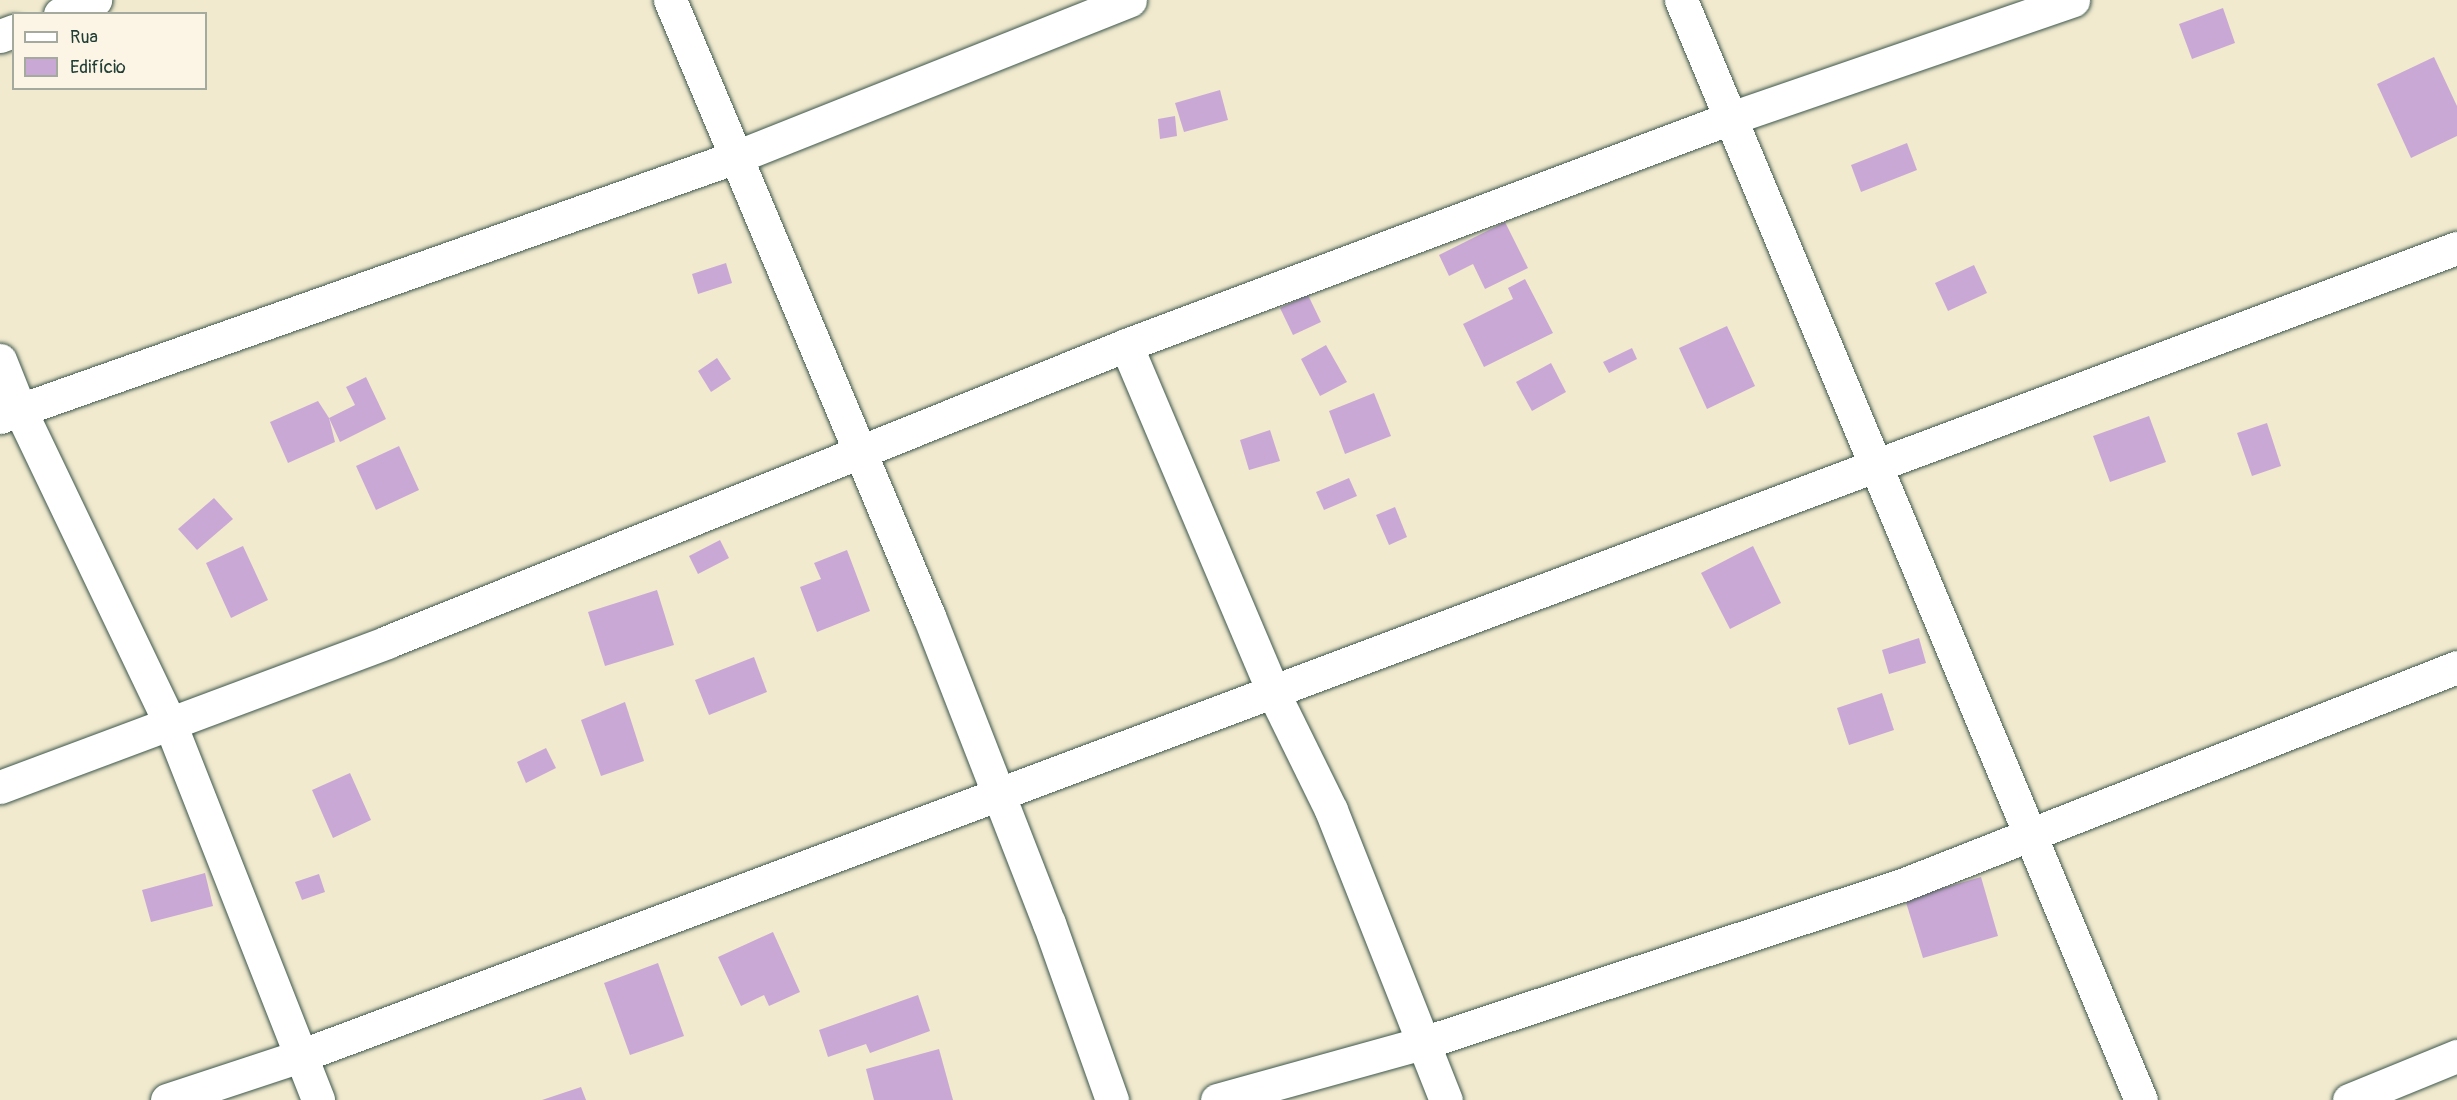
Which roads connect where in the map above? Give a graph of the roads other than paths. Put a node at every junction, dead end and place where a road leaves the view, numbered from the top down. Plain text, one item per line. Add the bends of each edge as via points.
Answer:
1 (95, 0) edge
2 (670, 0) edge
3 (1130, 0) edge
4 (1681, 0) edge
5 (2073, 0) edge
6 (65, 12) edge
7 (1728, 119) junction
8 (736, 157) junction
9 (2457, 248) edge
10 (1126, 345) junction
11 (0, 360) edge
12 (10, 413) edge
13 (862, 453) junction
14 (1874, 467) junction
15 (2457, 667) edge
16 (1273, 692) junction
17 (169, 721) junction
18 (0, 787) edge
19 (999, 794) junction
20 (2028, 835) junction
21 (1423, 1043) junction
22 (300, 1056) junction
23 (2457, 1056) edge
24 (167, 1100) edge
25 (318, 1100) edge
26 (1112, 1100) edge
27 (1217, 1100) edge
28 (1446, 1100) edge
29 (2141, 1100) edge
30 (2349, 1100) edge

1 - 6 street
2 - 8 street
3 - 8 street
4 - 7 street
5 - 7 street
7 - 10 street
7 - 14 street
8 - 12 street
8 - 13 street
9 - 14 street
10 - 13 street
10 - 16 street
11 - 12 street
12 - 17 street
13 - 17 street via 387,642
13 - 19 street
14 - 16 street
14 - 20 street
15 - 20 street
16 - 19 street
16 - 21 street via 1331,810
17 - 18 street
17 - 22 street
19 - 22 street
19 - 26 street
20 - 21 street via 1902,885
20 - 29 street
21 - 27 street
21 - 28 street
22 - 24 street
22 - 25 street
23 - 30 street

